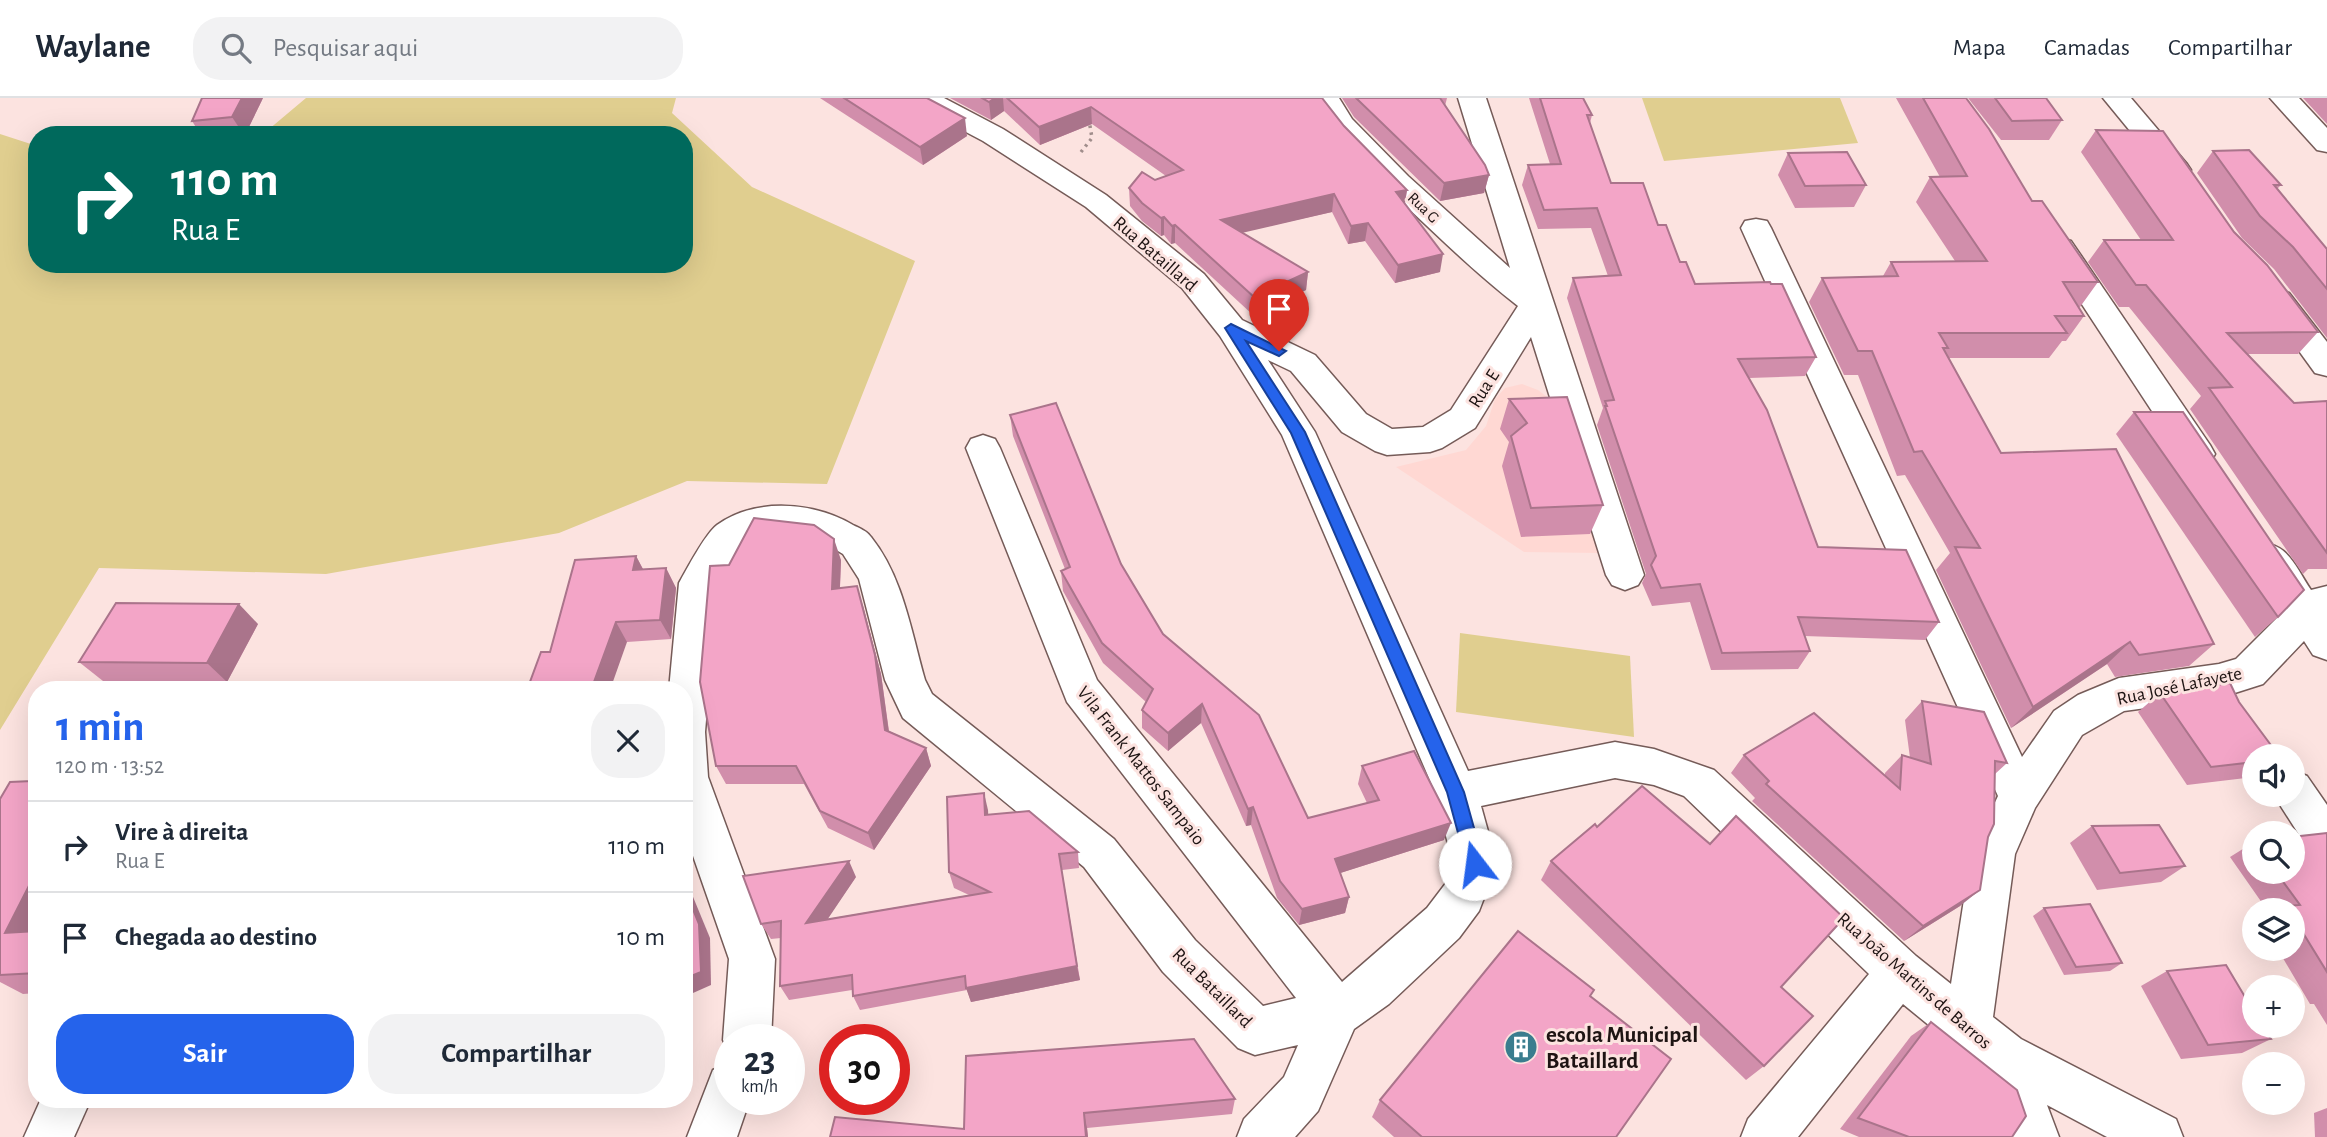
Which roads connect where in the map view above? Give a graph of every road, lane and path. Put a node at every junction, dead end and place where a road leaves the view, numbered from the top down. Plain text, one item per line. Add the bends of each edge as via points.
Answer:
1 (923, 98) edge
2 (1325, 98) edge
3 (1472, 98) edge
4 (2117, 98) edge
5 (2284, 98) edge
6 (1084, 114) edge
7 (2327, 144) edge
8 (1052, 173) junction
9 (2193, 191) edge
10 (2039, 218) edge
11 (1755, 228) dead end
12 (2261, 278) edge
13 (1536, 303) junction
14 (1231, 328) junction
15 (2327, 365) edge
16 (983, 448) dead end
17 (2214, 478) edge
18 (2252, 535) edge
19 (1625, 575) dead end
20 (2320, 619) edge
21 (689, 681) edge
22 (1455, 792) junction
23 (693, 793) edge
24 (2018, 796) junction
25 (2304, 807) edge
26 (2327, 841) edge
27 (1900, 972) junction
28 (1337, 1013) junction
29 (749, 1024) edge
30 (1986, 1041) junction
31 (62, 1108) edge
32 (720, 1115) edge
33 (49, 1137) edge
34 (712, 1137) edge
35 (1262, 1137) edge
36 (1766, 1137) edge
37 (2034, 1137) edge
38 (2158, 1137) edge

1 - 8 street, Rua Bataillard
2 - 13 street, Rua G via 1342,124 1398,181 1485,265
3 - 13 street
4 - 9 street
5 - 7 street
6 - 8 path via 1091,122 1092,138 1077,158
8 - 14 street, Rua Bataillard via 1096,201 1193,281
10 - 17 street
11 - 24 street
12 - 15 street
13 - 14 street, Rua E via 1463,419 1430,439 1387,442 1354,423 1303,363
13 - 19 street
14 - 22 street, Rua Bataillard via 1298,432
16 - 28 street, Vila Frank Mattos Sampaio via 1081,690
18 - 20 street
20 - 24 street, Rua José Lafayete via 2249,671 2230,697 2119,695 2092,707 2068,723
21 - 28 street, Rua Bataillard via 698,583 728,536 754,523 779,519 824,525 856,544 877,576 905,680 917,706 1099,853 1179,956 1255,1031
22 - 27 street, Rua João Martins de Barros via 1615,760 1654,767 1699,783
22 - 28 street, Rua Bataillard via 1475,864 1463,896 1443,923 1373,988
23 - 29 street, Rua Bataillard via 752,960
24 - 30 street, Rua José Lafayete via 1993,854
25 - 26 street
27 - 30 street, Rua João Martins de Barros
27 - 36 street
28 - 35 street via 1301,1094
30 - 37 street
30 - 38 street, Rua João Martins de Barros
31 - 33 street
32 - 34 street

